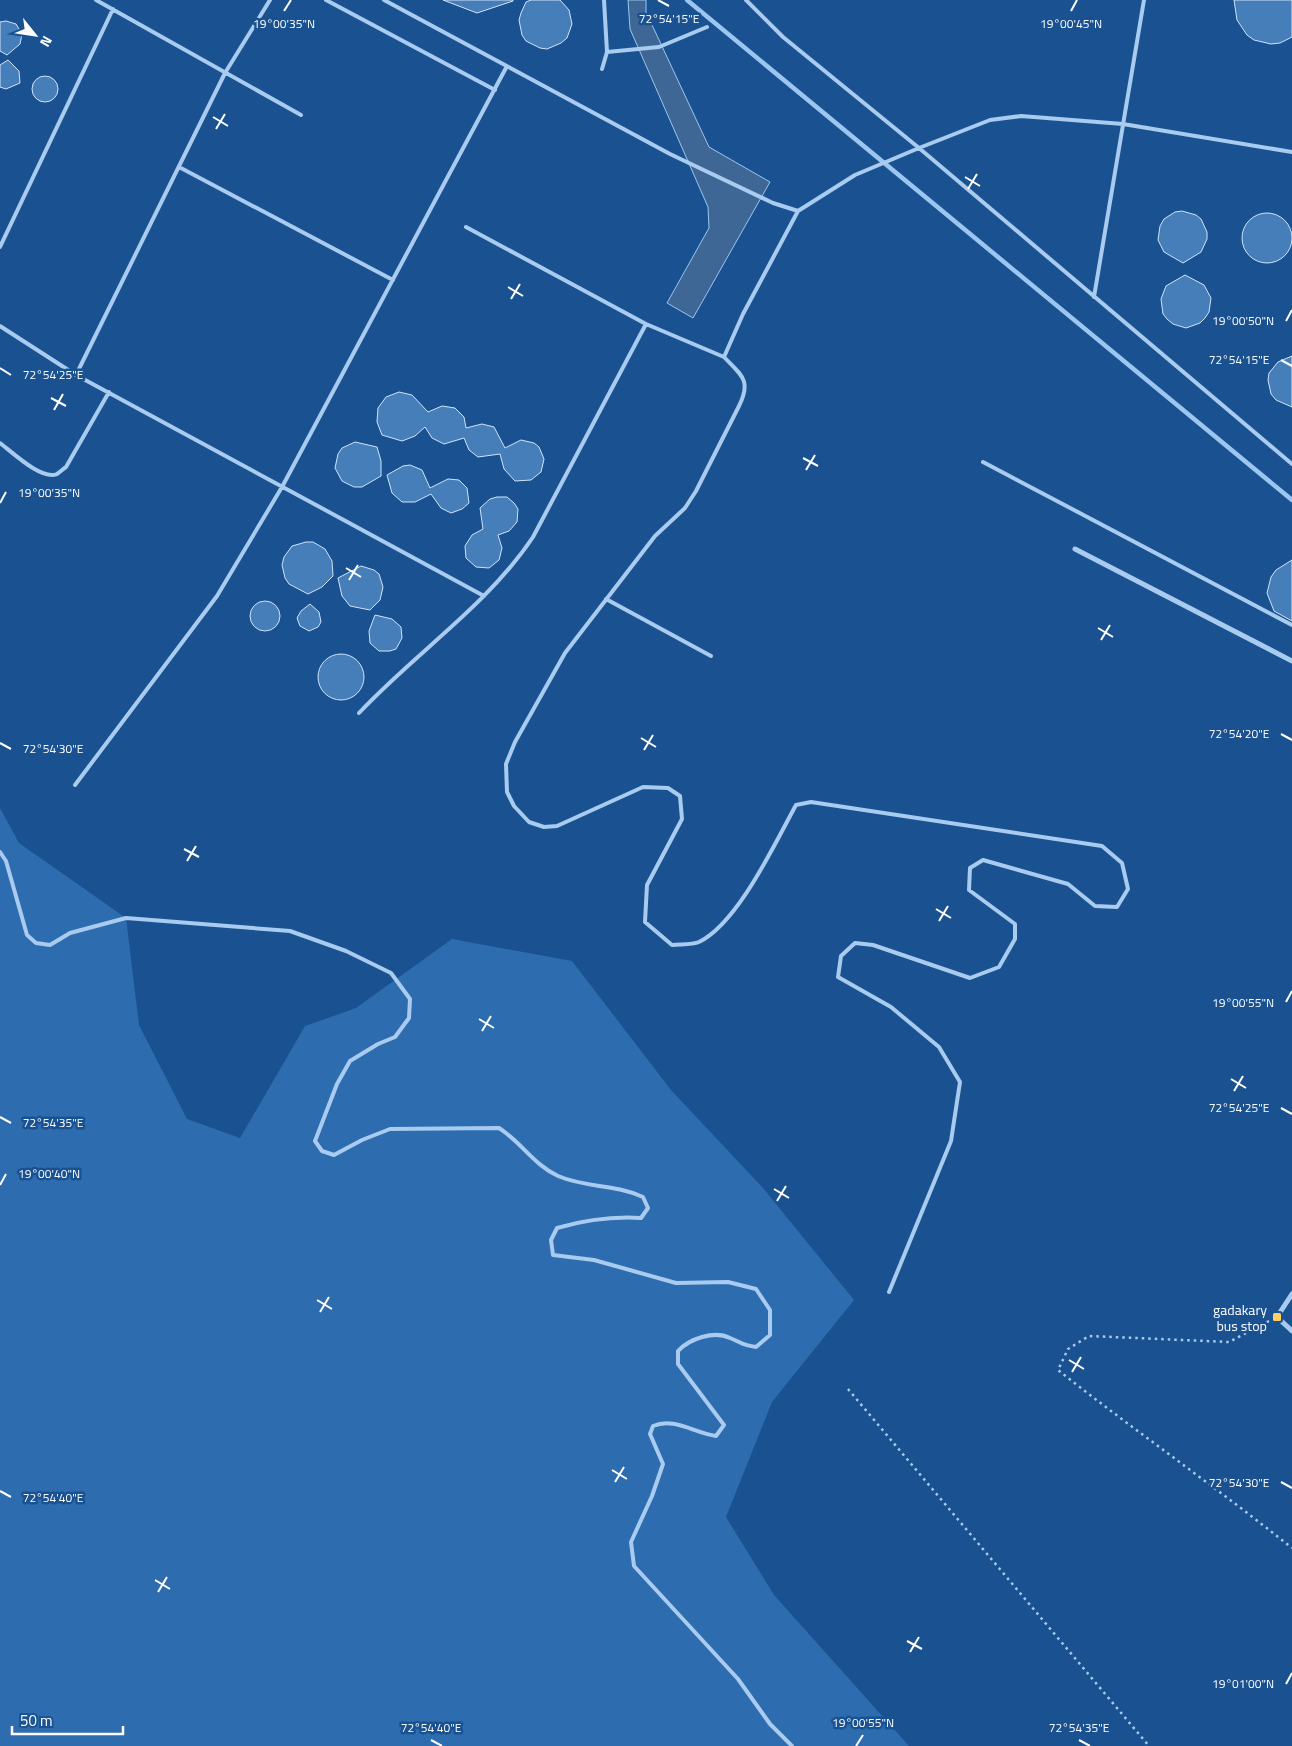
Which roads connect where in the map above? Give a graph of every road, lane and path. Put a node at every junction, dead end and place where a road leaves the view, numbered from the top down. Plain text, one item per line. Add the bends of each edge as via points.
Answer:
1 (96, 0) edge
2 (270, 0) edge
3 (326, 0) edge
4 (384, 0) edge
5 (604, 0) edge
6 (746, 0) edge
7 (1144, 0) edge
8 (113, 9) junction
9 (706, 27) dead end
10 (607, 52) junction
11 (507, 66) junction
12 (602, 69) dead end
13 (225, 73) junction
14 (495, 90) junction
15 (301, 115) dead end
16 (1123, 124) junction
17 (918, 148) junction
18 (1292, 152) edge
19 (179, 168) junction
20 (798, 210) junction
21 (466, 227) dead end
22 (0, 247) edge
23 (393, 280) junction
24 (1094, 297) junction
25 (646, 324) junction
26 (0, 326) edge
27 (724, 358) junction
28 (76, 375) junction
29 (109, 392) junction
30 (0, 443) edge
31 (983, 462) dead end
32 (1292, 464) edge
33 (282, 488) junction
34 (1075, 549) dead end
35 (484, 596) junction
36 (606, 599) junction
37 (1292, 625) edge
38 (711, 656) dead end
39 (1292, 661) edge
40 (359, 713) dead end
41 (75, 785) dead end
42 (0, 852) edge
43 (889, 1292) dead end
44 (1292, 1294) edge
45 (1277, 1316) junction
46 (1292, 1331) edge
47 (848, 1389) dead end
48 (1292, 1548) edge
49 (792, 1746) edge
50 (1149, 1746) edge

1 - 8 lane
2 - 13 lane
3 - 14 lane
4 - 11 lane
5 - 10 lane
6 - 17 lane via 783,37
7 - 16 lane
8 - 13 lane
8 - 22 lane
9 - 10 lane via 659,47
10 - 12 lane
11 - 14 lane
11 - 20 lane via 670,154 773,203
13 - 15 lane
13 - 19 lane
14 - 23 lane
16 - 17 lane via 1022,116 990,120
16 - 18 lane
16 - 24 lane
17 - 20 lane via 855,175
17 - 24 lane
19 - 23 lane
19 - 28 lane
20 - 27 lane via 743,314
21 - 25 lane
23 - 33 lane
24 - 32 lane
25 - 27 lane
25 - 35 lane via 533,537 516,562
26 - 28 lane
27 - 36 lane via 744,379 746,392 685,508 655,536
28 - 29 lane
29 - 30 lane via 66,467 56,475 44,475
29 - 33 lane
31 - 37 lane
33 - 35 lane
33 - 41 lane via 217,596
34 - 39 street
35 - 40 lane
36 - 38 lane
36 - 43 lane via 565,653 515,742 506,764 507,792 514,806 529,822 544,827 558,826 643,786 668,788 680,796 682,818 647,885 645,922 672,945 698,943 719,928 752,886 796,805 811,802 1102,846 1122,863 1128,889 1118,907 1096,906 1068,884 983,860 970,868 969,890 1015,924 1015,939 999,968 970,978 873,945 854,943 841,956 838,977 891,1007 939,1047 960,1082 951,1142
42 - 49 lane via 6,861 28,934 36,943 50,945 70,934 126,918 290,931 346,951 391,973 410,999 409,1018 395,1037 350,1061 337,1084 315,1141 322,1151 334,1155 390,1129 499,1128 512,1136 531,1158 557,1176 626,1189 643,1197 648,1208 641,1218 615,1216 557,1228 551,1240 553,1255 594,1260 676,1283 728,1282 756,1289 770,1310 770,1335 756,1347 739,1344 729,1337 710,1335 685,1343 678,1351 678,1364 724,1426 716,1436 663,1422 653,1426 650,1434 663,1464 632,1542 631,1553 634,1566 654,1590 738,1679 770,1724
44 - 45 street
45 - 46 street
45 - 48 path via 1229,1342 1088,1336 1068,1349 1058,1370
47 - 50 path

